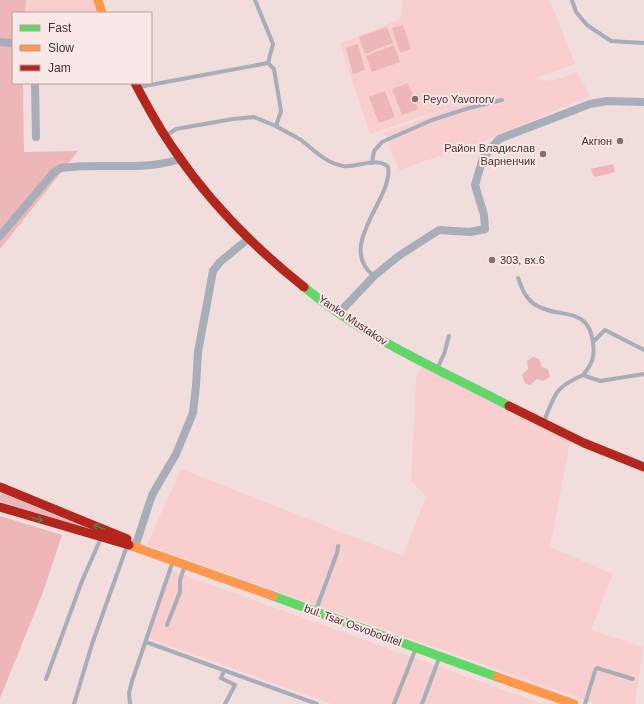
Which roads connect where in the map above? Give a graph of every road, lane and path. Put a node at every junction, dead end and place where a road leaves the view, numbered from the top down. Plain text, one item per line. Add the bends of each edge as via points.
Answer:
1 (98, 0) edge
2 (255, 0) edge
3 (572, 0) edge
4 (102, 12) edge
5 (0, 42) edge
6 (644, 43) edge
7 (12, 44) edge
8 (268, 63) junction
9 (152, 82) edge
10 (35, 84) edge
11 (136, 85) edge
12 (502, 100) dead end
13 (644, 102) edge
14 (276, 126) junction
15 (165, 136) junction
16 (36, 137) dead end
17 (180, 159) junction
18 (372, 163) junction
19 (0, 236) edge
20 (248, 239) junction
21 (374, 276) junction
22 (518, 278) dead end
23 (339, 313) junction
24 (449, 336) dead end
25 (593, 342) junction
26 (644, 350) edge
27 (437, 371) junction
28 (584, 374) junction
29 (644, 374) edge
30 (543, 424) junction
31 (644, 467) edge
32 (0, 487) edge
33 (0, 507) edge
34 (101, 538) junction
35 (132, 546) junction
36 (338, 546) dead end
37 (173, 560) junction
38 (185, 564) junction
39 (315, 612) junction
40 (167, 625) dead end
41 (146, 642) junction
42 (416, 648) junction
43 (440, 656) junction
44 (224, 671) junction
45 (46, 679) dead end
46 (633, 679) dead end
47 (74, 704) edge
48 (130, 704) edge
49 (225, 704) edge
50 (317, 704) edge
51 (394, 704) edge
52 (422, 704) edge
53 (574, 704) edge
54 (585, 704) edge

1 - 4 main road
2 - 8 lane via 273,44
3 - 6 lane via 576,12 587,25 611,41
5 - 7 street
8 - 9 lane
8 - 14 lane via 274,69 281,111
10 - 16 street
11 - 15 main road, Yanko Mustakov
12 - 18 lane via 432,120 382,142 374,151
13 - 21 street via 607,101 590,104 499,139 483,158 475,185 484,215 485,229 470,232 439,230 400,255
14 - 15 lane via 254,117 176,129
14 - 18 lane via 330,162 344,166
15 - 17 main road, Yanko Mustakov
17 - 19 street via 139,166 61,168 54,172
17 - 20 main road, Yanko Mustakov
18 - 21 lane via 385,164 389,174 362,241 362,264
20 - 23 main road, Yanko Mustakov via 280,268
20 - 35 street via 213,271 198,352 192,413 176,454 152,495
21 - 23 street
22 - 25 lane via 525,294 534,304 578,317 588,326
23 - 27 main road, Yanko Mustakov via 383,342
24 - 27 lane
25 - 26 lane via 604,330
25 - 28 lane via 593,360
27 - 30 main road, Yanko Mustakov
28 - 29 lane via 600,381
28 - 30 lane via 557,391
30 - 31 main road, Yanko Mustakov
35 -> 32 main road, bul. Tsar Osvoboditel via 128,540 103,528
33 -> 34 main road, bul. Tsar Osvoboditel
34 - 35 main road, bul. Tsar Osvoboditel
34 - 45 lane via 82,581
35 - 37 main road, bul. Tsar Osvoboditel
35 - 47 lane via 92,644
36 - 39 lane
37 - 38 main road, bul. Tsar Osvoboditel
37 - 41 lane
38 - 39 main road, bul. Tsar Osvoboditel
38 - 40 lane via 180,580 180,592
39 - 42 main road, bul. Tsar Osvoboditel
41 - 44 lane
41 - 48 lane via 129,693
42 - 43 main road, bul. Tsar Osvoboditel
42 - 51 lane
43 - 52 lane
43 - 53 main road, bul. Tsar Osvoboditel
44 - 49 lane via 221,678 235,685
44 - 50 lane
46 - 54 lane via 597,668

